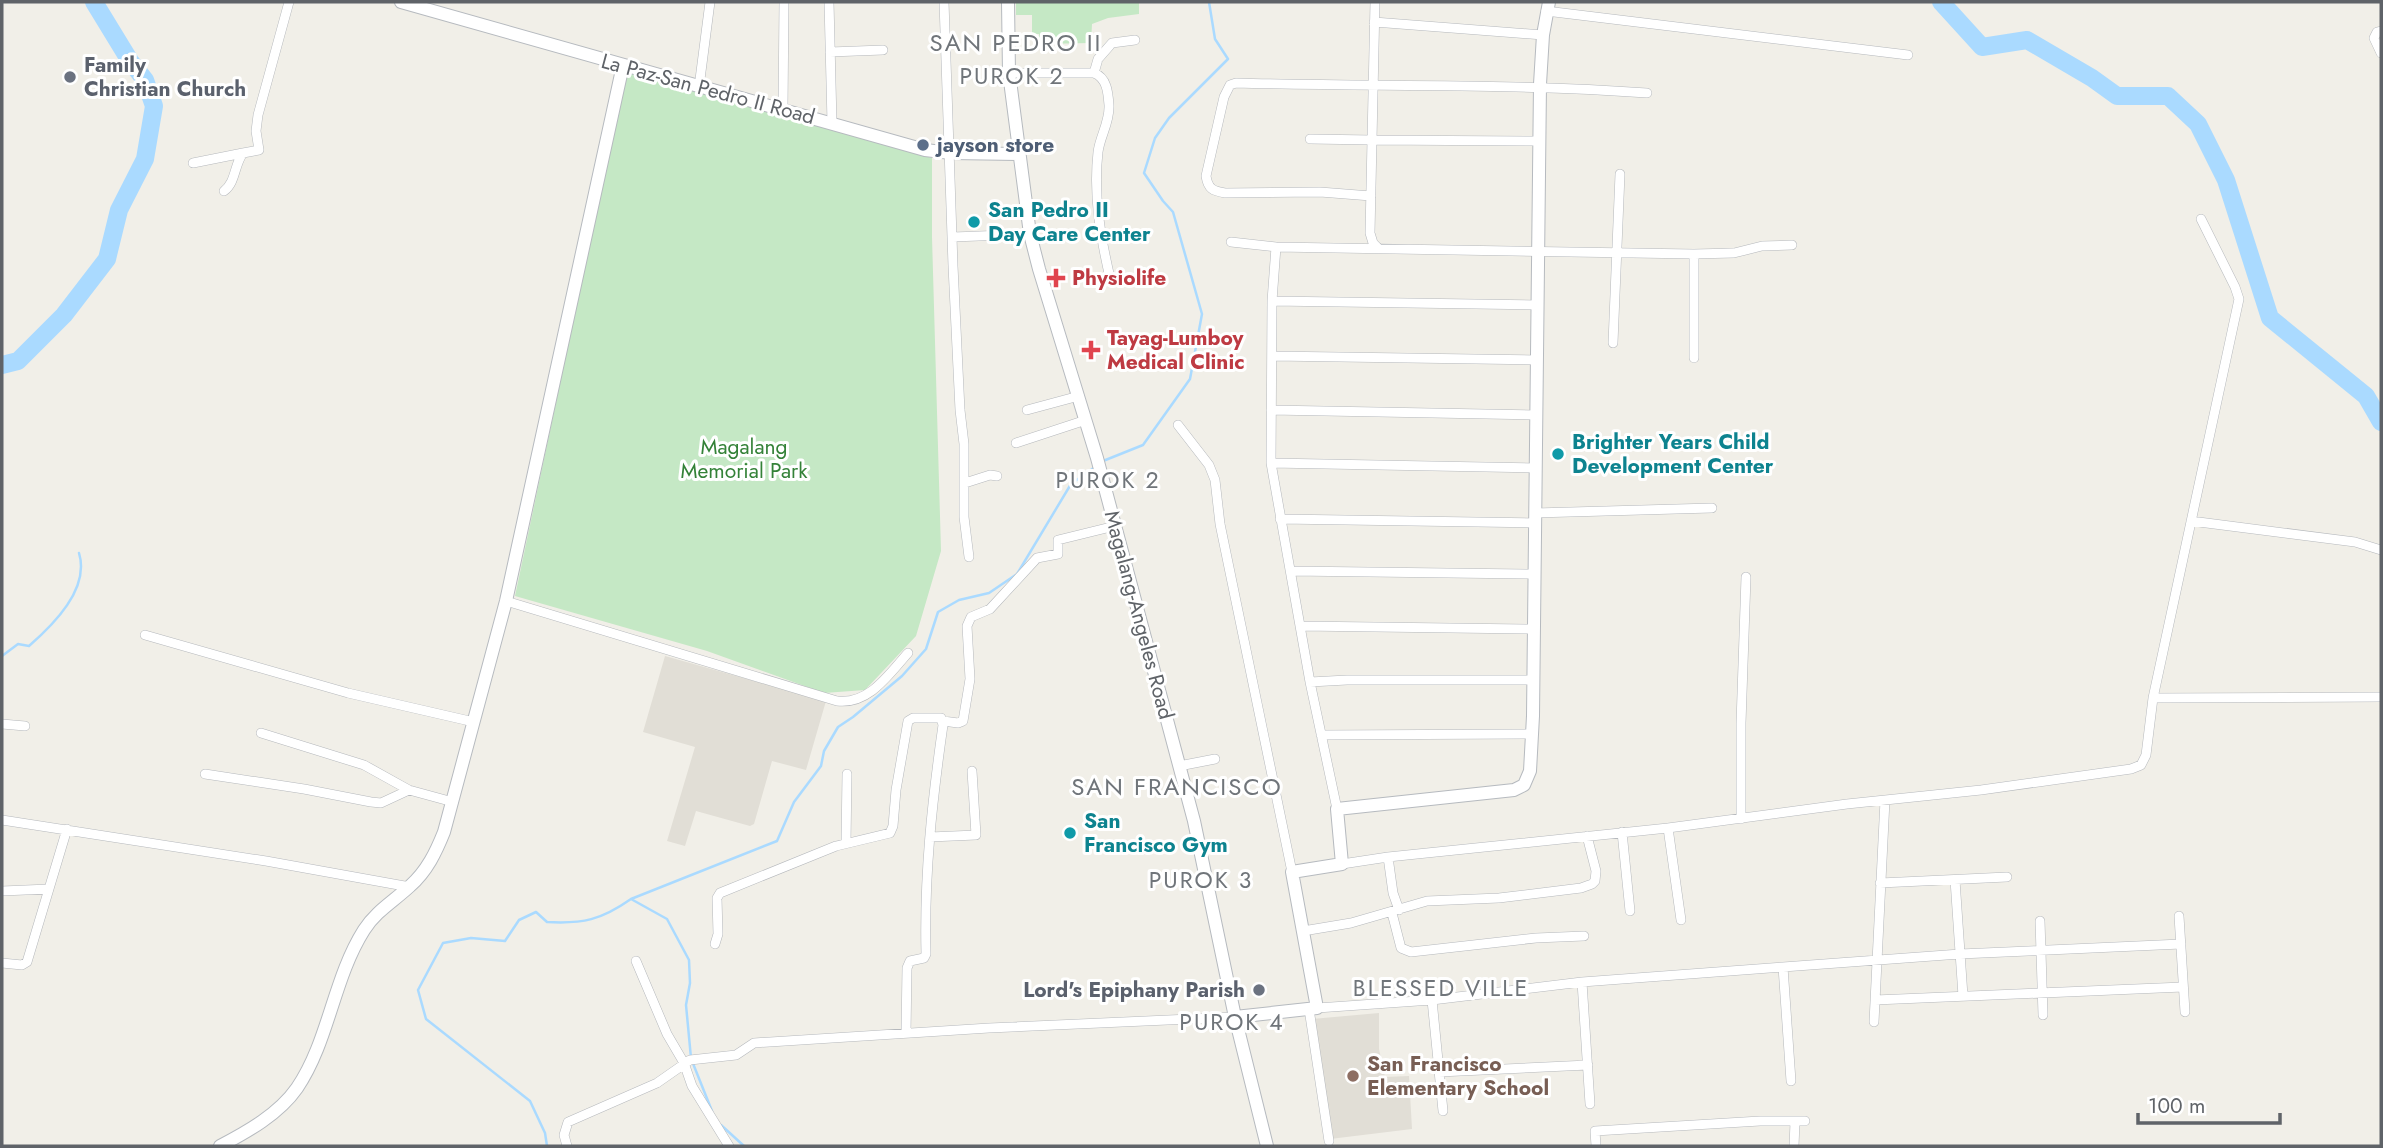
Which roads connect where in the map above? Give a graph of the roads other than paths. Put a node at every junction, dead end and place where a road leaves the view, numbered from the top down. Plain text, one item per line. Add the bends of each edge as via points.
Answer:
1 (289, 2) edge
2 (401, 2) edge
3 (710, 2) edge
4 (784, 2) edge
5 (829, 2) edge
6 (944, 2) edge
7 (1008, 2) edge
8 (1375, 2) edge
9 (1547, 6) edge
10 (1374, 22) junction
11 (2381, 31) edge
12 (1543, 35) junction
13 (1135, 40) dead end
14 (883, 50) dead end
15 (830, 52) junction
16 (2381, 53) edge
17 (1908, 55) dead end
18 (623, 65) junction
19 (1009, 73) junction
20 (1094, 73) junction
21 (1372, 83) junction
22 (699, 87) junction
23 (1540, 89) junction
24 (1647, 93) dead end
25 (783, 109) junction
26 (832, 123) junction
27 (1310, 139) dead end
28 (1372, 140) junction
29 (1540, 141) junction
30 (243, 153) junction
31 (951, 153) junction
32 (1018, 154) junction
33 (193, 163) dead end
34 (1620, 174) dead end
35 (224, 191) dead end
36 (1371, 196) junction
37 (2201, 219) dead end
38 (1030, 234) junction
39 (953, 237) junction
40 (1231, 242) dead end
41 (1792, 246) dead end
42 (1276, 247) junction
43 (1378, 248) junction
44 (1538, 250) junction
45 (1618, 252) junction
46 (1694, 254) junction
47 (1111, 282) dead end
48 (1272, 301) junction
49 (1538, 305) junction
50 (1613, 343) dead end
51 (1272, 356) junction
52 (1694, 358) dead end
53 (1537, 360) junction
54 (1079, 396) junction
55 (1027, 410) dead end
56 (1271, 410) junction
57 (1535, 415) junction
58 (1086, 420) junction
59 (1178, 425) dead end
60 (1016, 443) dead end
61 (1271, 463) junction
62 (1535, 468) junction
63 (997, 476) dead end
64 (965, 483) junction
65 (1712, 508) dead end
66 (1535, 518) junction
67 (1280, 519) junction
68 (2191, 521) junction
69 (1115, 526) junction
70 (2381, 550) edge
71 (969, 557) dead end
72 (1291, 571) junction
73 (1534, 574) junction
74 (1746, 577) dead end
75 (506, 601) junction
76 (1300, 626) junction
77 (1532, 629) junction
78 (145, 635) dead end
79 (908, 653) dead end
80 (1532, 680) junction
81 (1310, 682) junction
82 (2381, 697) edge
83 (2153, 698) junction
84 (474, 722) junction
85 (943, 722) junction
86 (2, 724) edge
87 (25, 726) dead end
88 (261, 733) dead end
89 (1321, 734) junction
90 (1532, 734) junction
91 (1215, 760) dead end
92 (1179, 766) junction
93 (972, 771) dead end
94 (205, 774) dead end
95 (847, 774) dead end
96 (409, 790) junction
97 (1885, 800) junction
98 (453, 802) junction
99 (1337, 810) junction
100 (1741, 819) junction
101 (2, 820) edge
102 (1668, 828) junction
103 (67, 829) junction
104 (1622, 832) junction
105 (1587, 836) junction
106 (930, 837) junction
107 (846, 844) junction
108 (1388, 857) junction
109 (1342, 864) junction
110 (1292, 873) junction
111 (2007, 877) dead end
112 (1955, 880) junction
113 (1880, 883) junction
114 (410, 887) junction
115 (50, 889) junction
116 (2, 891) edge
117 (1395, 911) junction
118 (1630, 911) dead end
119 (2179, 915) dead end
120 (1681, 920) dead end
121 (2040, 921) dead end
122 (1303, 931) junction
123 (1584, 936) dead end
124 (715, 944) dead end
125 (2180, 944) junction
126 (2041, 951) junction
127 (1960, 954) junction
128 (636, 961) dead end
129 (1877, 961) junction
130 (2, 962) edge
131 (1783, 967) junction
132 (1582, 982) junction
133 (2183, 987) junction
134 (2042, 993) junction
135 (1963, 996) junction
136 (1432, 1000) junction
137 (1875, 1000) junction
138 (1313, 1008) junction
139 (2185, 1012) dead end
140 (2043, 1015) dead end
141 (1235, 1017) junction
142 (1874, 1022) dead end
143 (906, 1033) junction
144 (684, 1063) junction
145 (1588, 1065) junction
146 (1439, 1072) junction
147 (1791, 1081) dead end
148 (1590, 1104) dead end
149 (1443, 1111) dead end
150 (1329, 1141) dead end
151 (220, 1146) edge
152 (567, 1146) edge
153 (729, 1146) edge
154 (1268, 1146) edge
155 (1596, 1146) edge
156 (1794, 1146) edge

1 - 30 street via 258,115 259,150
2 - 18 street, La Paz-San Pedro II Road
3 - 22 street
4 - 25 street
5 - 15 street
6 - 31 street
7 - 19 street, Magalang-Angeles Road
8 - 10 street
9 - 12 street
9 - 17 street
10 - 12 street
10 - 21 street
11 - 16 street via 2374,38
12 - 23 street
13 - 20 street via 1112,43 1098,59
14 - 15 street
15 - 26 street
18 - 22 street, La Paz-San Pedro II Road
18 - 75 street
19 - 20 street
19 - 32 street, Magalang-Angeles Road
20 - 47 street via 1103,78 1109,101 1096,184
21 - 23 street
21 - 28 street
21 - 36 street via 1231,84 1206,176 1209,187 1225,193
22 - 25 street, La Paz-San Pedro II Road
23 - 24 street
23 - 29 street
25 - 26 street, La Paz-San Pedro II Road
26 - 31 street, La Paz-San Pedro II Road
27 - 28 street
28 - 29 street
28 - 36 street
29 - 44 street
30 - 33 street
30 - 35 street
31 - 32 street, La Paz-San Pedro II Road
31 - 39 street
32 - 38 street, Magalang-Angeles Road
34 - 45 street
36 - 43 street via 1370,233
37 - 68 street via 2239,299
38 - 39 street
38 - 54 street, Magalang-Angeles Road
39 - 64 street
40 - 42 street
41 - 46 street
42 - 43 street
42 - 48 street
43 - 44 street
44 - 45 street
44 - 49 street
45 - 46 street
45 - 50 street
46 - 52 street
48 - 49 street
48 - 51 street
49 - 53 street
51 - 53 street
51 - 56 street
53 - 57 street
54 - 55 street
54 - 58 street, Magalang-Angeles Road
56 - 57 street
56 - 61 street
57 - 62 street
58 - 60 street
58 - 69 street, Magalang-Angeles Road
59 - 110 street via 1202,454 1214,480
61 - 62 street
61 - 67 street
62 - 66 street
63 - 64 street
64 - 71 street
65 - 66 street
66 - 67 street
66 - 73 street
67 - 72 street
68 - 70 street via 2355,542
68 - 83 street
69 - 85 street via 1058,540 1058,554 1037,558 990,609 971,617 967,626 970,692 963,721
69 - 92 street, Magalang-Angeles Road
72 - 73 street
72 - 76 street
73 - 77 street
74 - 100 street
75 - 79 street via 837,701 866,696
75 - 84 street
76 - 77 street
76 - 81 street
77 - 80 street
78 - 84 street via 348,693
80 - 81 street
80 - 90 street
81 - 89 street
82 - 83 street
83 - 97 street via 2146,755 2141,765 2131,769
84 - 98 street
85 - 106 street
85 - 107 street via 941,718 908,721 892,831
86 - 87 street
88 - 96 street via 364,765
89 - 90 street
89 - 99 street
90 - 99 street via 1530,771 1524,785 1514,790
91 - 92 street
92 - 141 street, Magalang-Angeles Road
93 - 106 street via 976,835
94 - 96 street via 371,802 386,801
95 - 107 street
96 - 98 street
97 - 100 street
97 - 113 street
98 - 114 street via 433,857
99 - 109 street
100 - 102 street
101 - 103 street
102 - 104 street
102 - 120 street
103 - 114 street
103 - 115 street
104 - 105 street
104 - 118 street
105 - 108 street
105 - 117 street via 1596,871 1592,884 1499,898 1427,901
106 - 143 street via 926,954 910,961 907,968
107 - 124 street via 720,893
108 - 109 street
108 - 117 street
109 - 110 street
110 - 122 street
111 - 112 street
112 - 113 street
112 - 127 street
113 - 129 street
114 - 151 street via 382,908 363,932 295,1090 271,1114
115 - 116 street
115 - 130 street via 27,962
117 - 122 street
117 - 123 street via 1401,948 1411,952
119 - 125 street
121 - 126 street
122 - 138 street
125 - 126 street
125 - 133 street
126 - 127 street
126 - 134 street
127 - 129 street
127 - 135 street
128 - 144 street
129 - 131 street
129 - 137 street
131 - 132 street
131 - 147 street
132 - 136 street
132 - 145 street
133 - 134 street
133 - 139 street
134 - 135 street
134 - 140 street
135 - 137 street
136 - 138 street
136 - 146 street
137 - 142 street
138 - 141 street
138 - 150 street
141 - 143 street
141 - 154 street, Magalang-Angeles Road
143 - 144 street via 754,1043 736,1055 697,1057
144 - 152 street via 657,1083 568,1122 564,1129
144 - 153 street via 692,1086
145 - 146 street
145 - 148 street
146 - 149 street
155 - 156 street via 1595,1131 1800,1121

